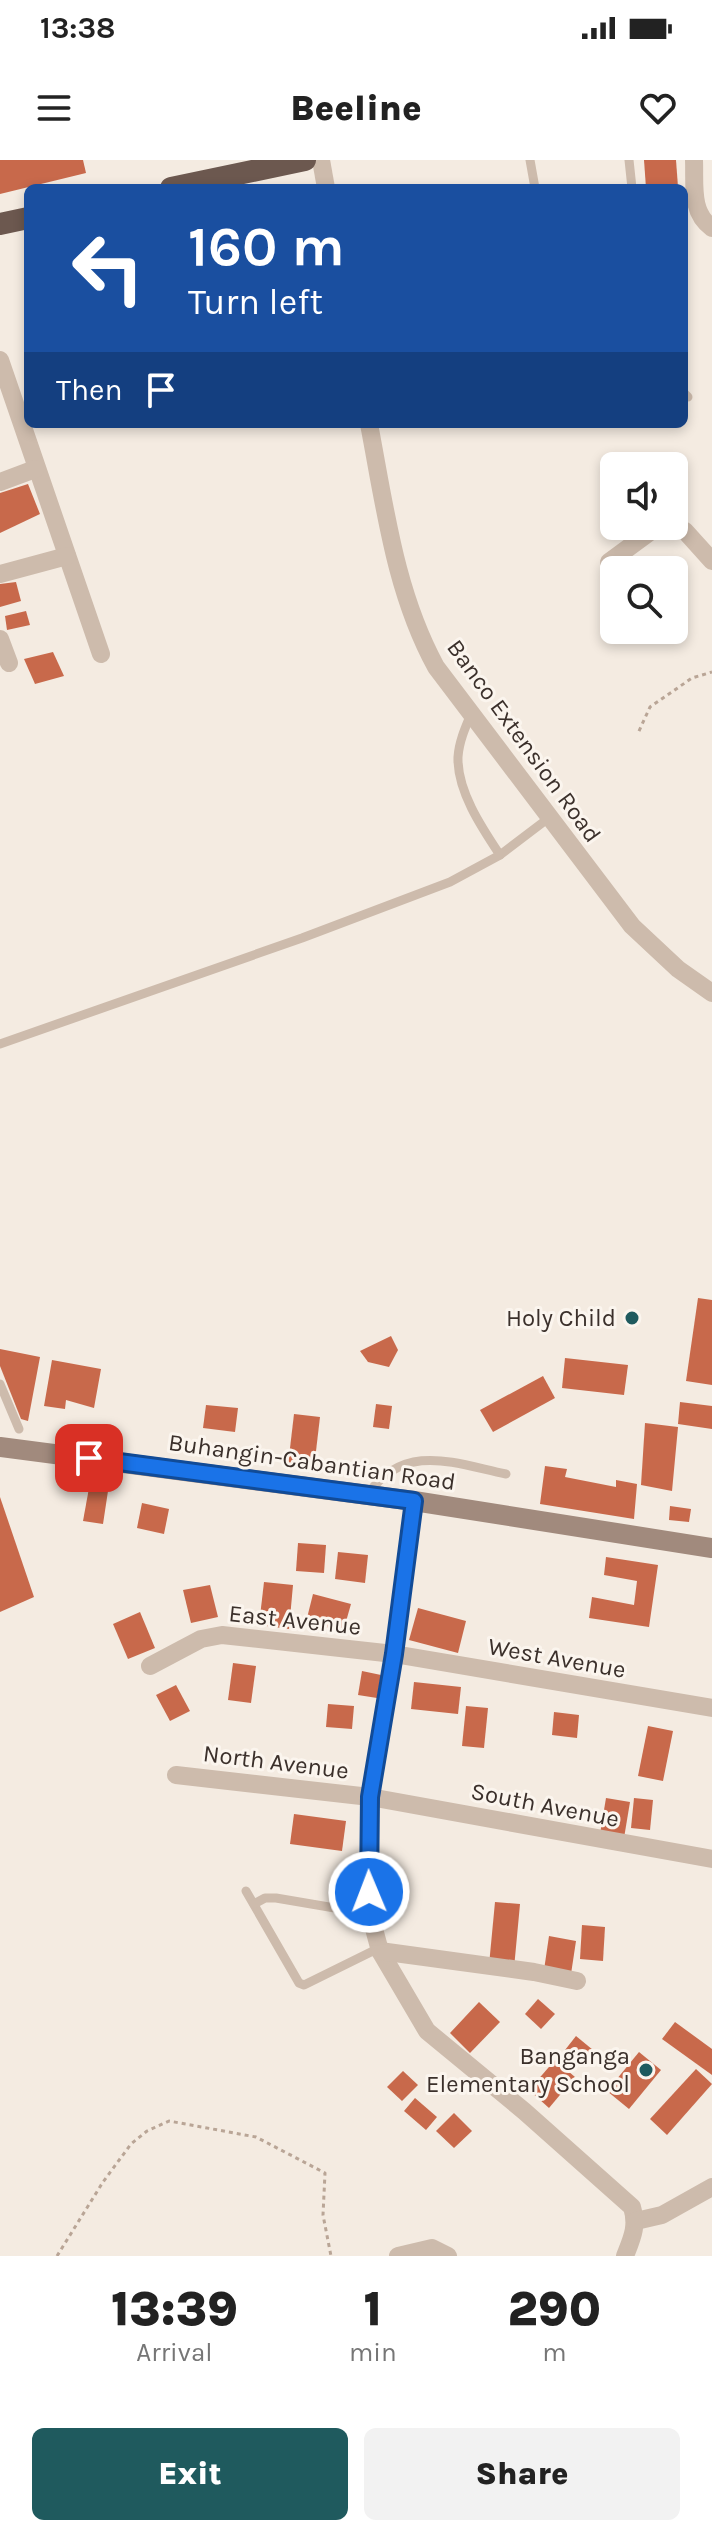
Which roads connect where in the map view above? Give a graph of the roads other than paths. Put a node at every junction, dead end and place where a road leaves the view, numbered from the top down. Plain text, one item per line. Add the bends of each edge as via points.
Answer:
1 (305, 160) edge
2 (321, 160) edge
3 (530, 160) edge
4 (629, 160) edge
5 (694, 160) edge
6 (245, 166) edge
7 (184, 184) edge
8 (325, 184) edge
9 (534, 184) edge
10 (632, 184) edge
11 (690, 196) edge
12 (24, 219) edge
13 (0, 224) edge
14 (712, 228) edge
15 (0, 360) edge
16 (370, 428) edge
17 (35, 469) junction
18 (0, 482) edge
19 (688, 534) edge
20 (639, 540) edge
21 (67, 556) junction
22 (617, 556) edge
23 (712, 561) edge
24 (0, 574) edge
25 (0, 639) edge
26 (101, 654) dead end
27 (9, 663) dead end
28 (471, 714) junction
29 (550, 817) junction
30 (500, 855) junction
31 (712, 993) edge
32 (0, 1044) edge
33 (0, 1384) edge
34 (19, 1429) dead end
35 (0, 1447) edge
36 (506, 1474) dead end
37 (367, 1495) junction
38 (414, 1501) junction
39 (712, 1548) edge
40 (394, 1654) junction
41 (150, 1666) dead end
42 (712, 1708) edge
43 (176, 1775) dead end
44 (370, 1797) junction
45 (712, 1859) edge
46 (246, 1891) dead end
47 (254, 1904) junction
48 (370, 1914) junction
49 (379, 1950) junction
50 (577, 1981) dead end
51 (712, 2187) edge
52 (636, 2221) junction
53 (398, 2256) edge
54 (448, 2256) edge
55 (625, 2256) edge

1 - 6 highway
2 - 8 street
3 - 9 lane
4 - 10 lane
5 - 11 street
6 - 7 highway
11 - 14 street
12 - 13 highway
15 - 17 street
16 - 28 street, Banco Extension Road via 411,613 436,667
17 - 18 street
17 - 21 street
19 - 23 street
20 - 22 street
21 - 24 street
21 - 26 street
25 - 27 street
28 - 29 street, Banco Extension Road
28 - 30 lane via 461,738 460,775
29 - 30 lane
29 - 31 street, Banco Extension Road via 632,926
30 - 32 lane via 450,882
33 - 34 lane
35 - 37 main road, Buhangin-Cabantian Road
36 - 37 lane via 416,1459 379,1478
37 - 38 main road, Buhangin-Cabantian Road
38 - 39 main road, Buhangin-Cabantian Road
38 - 40 street
40 - 41 street, East Avenue via 222,1635 201,1639
40 - 42 street, West Avenue
40 - 44 street
43 - 44 street, North Avenue
44 - 45 street, South Avenue
44 - 48 street
46 - 47 lane
47 - 48 lane via 276,1898
47 - 49 lane via 304,1985
48 - 49 street
49 - 50 street
49 - 52 street via 427,2031 622,2196
51 - 52 street via 662,2215
52 - 55 street
53 - 54 street via 432,2248

